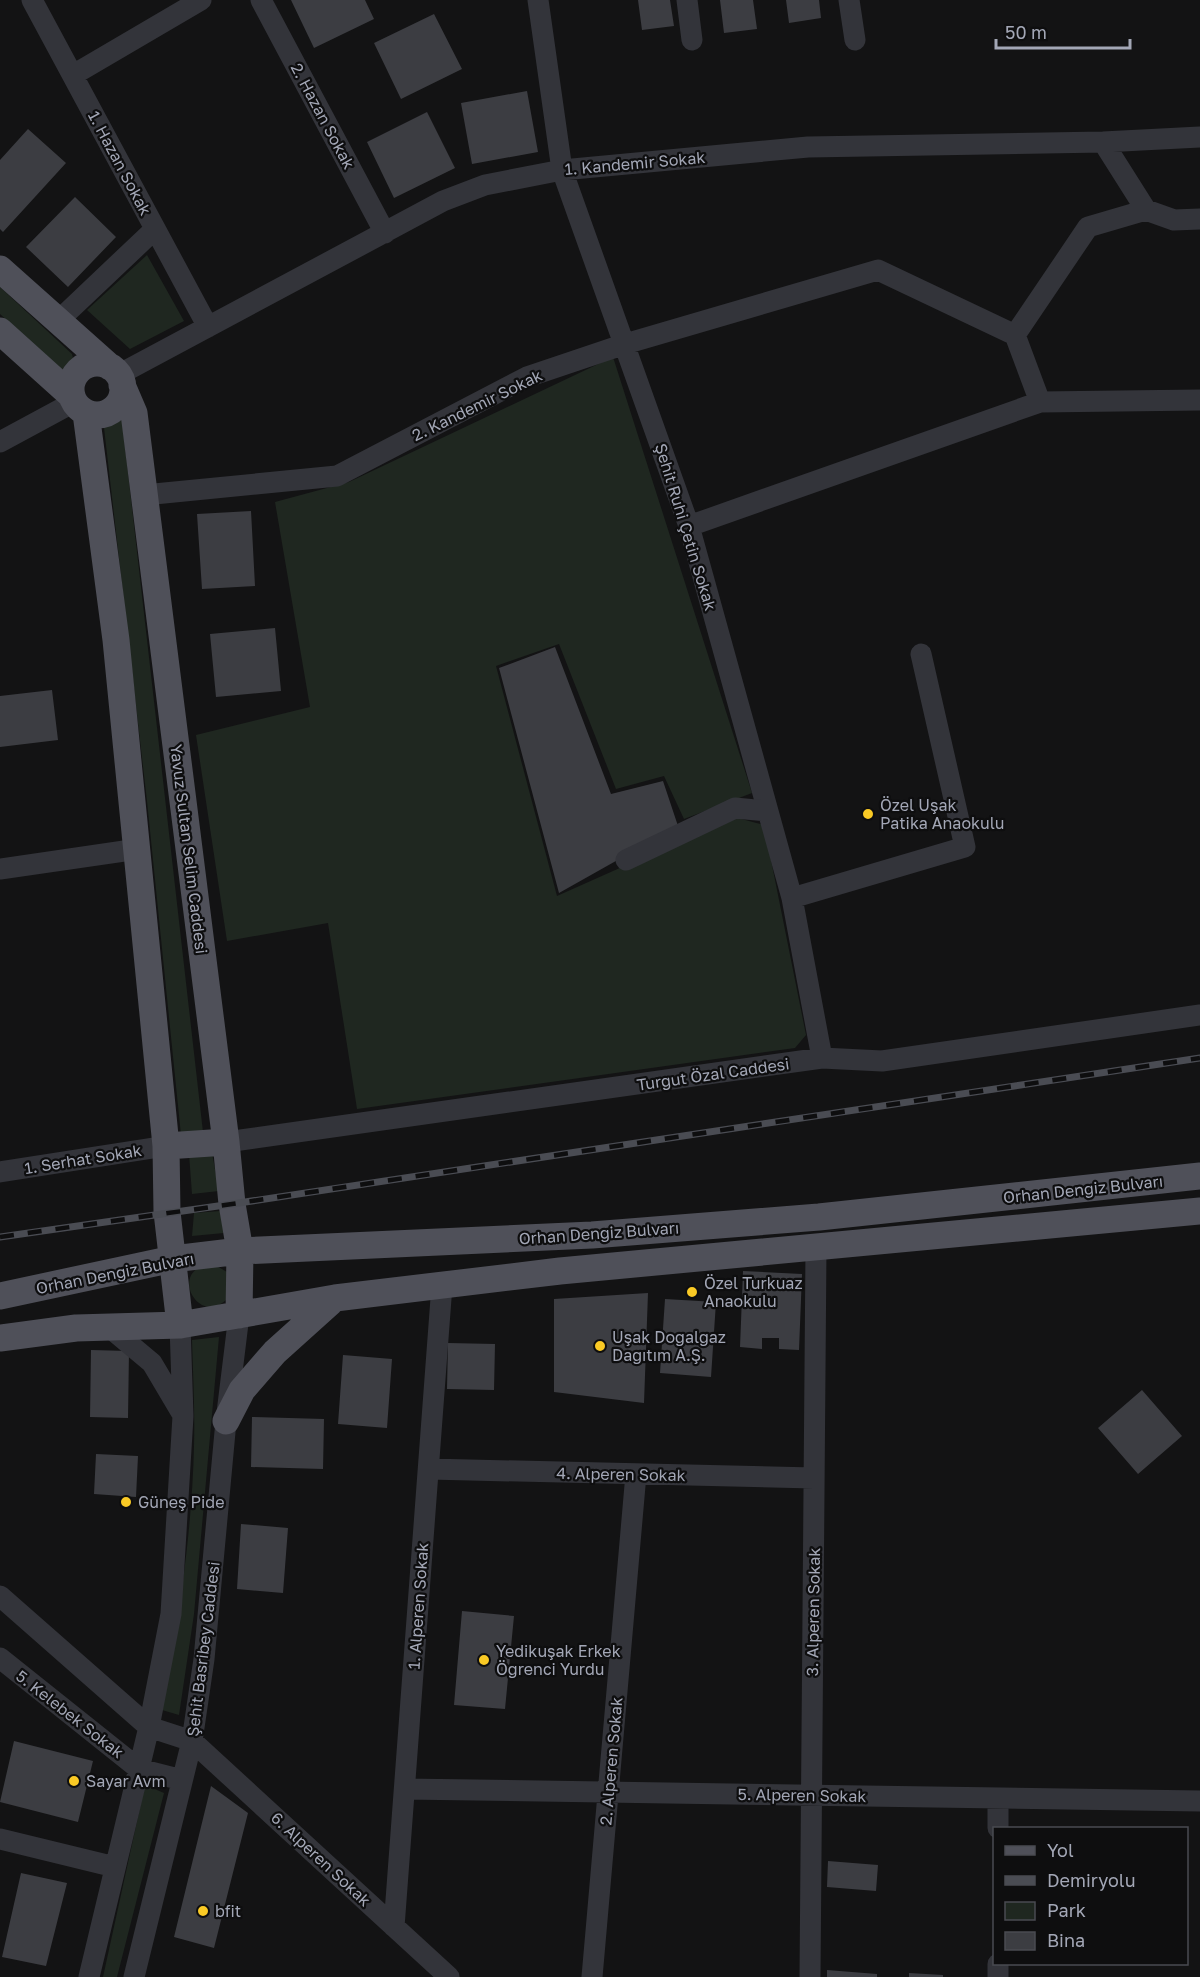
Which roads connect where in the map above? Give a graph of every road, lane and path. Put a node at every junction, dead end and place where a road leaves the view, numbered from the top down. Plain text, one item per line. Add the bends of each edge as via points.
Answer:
1 (32, 0) edge
2 (261, 0) edge
3 (538, 0) edge
4 (687, 0) edge
5 (849, 0) edge
6 (198, 1) edge
7 (692, 40) dead end
8 (855, 40) dead end
9 (73, 75) junction
10 (1200, 136) edge
11 (1103, 142) junction
12 (562, 170) junction
13 (1146, 210) junction
14 (1200, 219) edge
15 (155, 229) junction
16 (385, 233) junction
17 (0, 269) edge
18 (58, 321) junction
19 (208, 327) junction
20 (0, 331) edge
21 (1016, 335) junction
22 (625, 344) junction
23 (117, 376) junction
24 (1200, 400) edge
25 (1040, 402) junction
26 (77, 404) junction
27 (0, 442) edge
28 (144, 495) junction
29 (689, 526) junction
30 (921, 654) dead end
31 (766, 811) junction
32 (138, 849) junction
33 (626, 860) dead end
34 (0, 869) edge
35 (792, 898) junction
36 (1200, 1015) edge
37 (822, 1058) junction
38 (226, 1142) junction
39 (166, 1146) junction
40 (0, 1172) edge
41 (1200, 1176) edge
42 (1200, 1211) edge
43 (816, 1248) junction
44 (240, 1251) junction
45 (173, 1259) junction
46 (442, 1285) junction
47 (0, 1296) edge
48 (335, 1298) junction
49 (239, 1315) junction
50 (180, 1325) junction
51 (109, 1327) junction
52 (0, 1338) edge
53 (0, 1345) edge
54 (183, 1416) junction
55 (226, 1421) junction
56 (429, 1469) junction
57 (636, 1474) junction
58 (814, 1478) junction
59 (0, 1596) edge
60 (0, 1658) edge
61 (149, 1727) junction
62 (192, 1741) junction
63 (139, 1769) junction
64 (182, 1780) junction
65 (405, 1789) junction
66 (608, 1792) junction
67 (811, 1795) junction
68 (998, 1798) junction
69 (1200, 1801) edge
70 (998, 1827) edge
71 (0, 1839) edge
72 (115, 1867) junction
73 (394, 1927) junction
74 (89, 1977) edge
75 (134, 1977) edge
76 (449, 1977) edge
77 (592, 1977) edge
78 (810, 1977) edge

1 - 9 street, 1. Hazan Sokak
2 - 16 street, 2. Hazan Sokak
3 - 12 street, Şehit Ruhi Çetin Sokak
4 - 7 street
5 - 8 street
6 - 9 street
9 - 15 street, 1. Hazan Sokak
10 - 11 street, 1. Kandemir Sokak
11 - 12 street, 1. Kandemir Sokak via 808,147
11 - 13 street
12 - 16 street, 1. Kandemir Sokak via 485,185 443,201
12 - 22 street, Şehit Ruhi Çetin Sokak
13 - 14 street via 1174,220
13 - 21 street via 1088,227
15 - 18 street
15 - 19 street, 1. Hazan Sokak
16 - 19 street, 1. Kandemir Sokak
17 - 18 main road, Yavuz Sultan Selim Caddesi
18 - 23 main road, Yavuz Sultan Selim Caddesi
19 - 23 street, 1. Kandemir Sokak
20 - 26 main road
21 - 22 street, 2. Kandemir Sokak via 878,270
21 - 25 street
22 - 28 street, 2. Kandemir Sokak via 527,377 337,476
22 - 29 street, Şehit Ruhi Çetin Sokak
23 - 26 main road via 120,401 110,412 94,415
23 - 26 main road via 94,364 78,371 71,386
23 - 28 main road, Yavuz Sultan Selim Caddesi via 134,412
24 - 25 street
25 - 29 street
26 - 27 street
26 - 32 main road via 116,639
28 - 38 main road, Yavuz Sultan Selim Caddesi
29 - 31 street, Şehit Ruhi Çetin Sokak
30 - 35 street via 965,847
31 - 33 street via 735,808
31 - 35 street, Şehit Ruhi Çetin Sokak
32 - 34 street
32 - 39 main road
35 - 37 street, Şehit Ruhi Çetin Sokak
36 - 37 street, Turgut Özal Caddesi via 882,1061
37 - 38 street, Turgut Özal Caddesi
38 - 39 main road
38 - 44 main road, Yavuz Sultan Selim Caddesi
39 - 40 street, 1. Serhat Sokak
39 - 45 main road via 167,1212
41 - 44 main road, Orhan Dengiz Bulvarı via 616,1233
42 - 43 main road, Orhan Dengiz Bulvarı
43 - 46 main road, Orhan Dengiz Bulvarı
43 - 58 street, 3. Alperen Sokak
44 - 45 main road, Orhan Dengiz Bulvarı
44 - 49 main road, Yavuz Sultan Selim Caddesi
45 - 47 main road, Orhan Dengiz Bulvarı
45 - 50 main road
46 - 48 main road, Orhan Dengiz Bulvarı
46 - 56 street, 1. Alperen Sokak
48 - 49 main road, Orhan Dengiz Bulvarı
48 - 55 main road via 275,1352 242,1390
49 - 50 main road, Orhan Dengiz Bulvarı
49 - 55 street, Şehit Basribey Caddesi
50 - 51 main road, Orhan Dengiz Bulvarı
50 - 54 street
51 - 52 main road, Orhan Dengiz Bulvarı
51 - 54 street via 152,1363
52 - 53 street
54 - 61 street via 171,1614
55 - 62 street, Şehit Basribey Caddesi via 204,1659
56 - 57 street, 4. Alperen Sokak
56 - 65 street, 1. Alperen Sokak
57 - 58 street, 4. Alperen Sokak
57 - 66 street, 2. Alperen Sokak
58 - 67 street, 3. Alperen Sokak
59 - 61 street
60 - 63 street, 5. Kelebek Sokak
61 - 62 street
61 - 63 street
62 - 64 street, Şehit Basribey Caddesi
62 - 73 street, 6. Alperen Sokak
63 - 64 street
63 - 72 street
64 - 75 street, Şehit Basribey Caddesi
65 - 66 street, 5. Alperen Sokak
65 - 73 street, 1. Alperen Sokak
66 - 67 street, 5. Alperen Sokak
66 - 77 street, 2. Alperen Sokak
67 - 68 street, 5. Alperen Sokak
67 - 78 street, 3. Alperen Sokak
68 - 69 street, 5. Alperen Sokak
68 - 70 street
71 - 72 street
72 - 74 street
73 - 76 street, 6. Alperen Sokak

